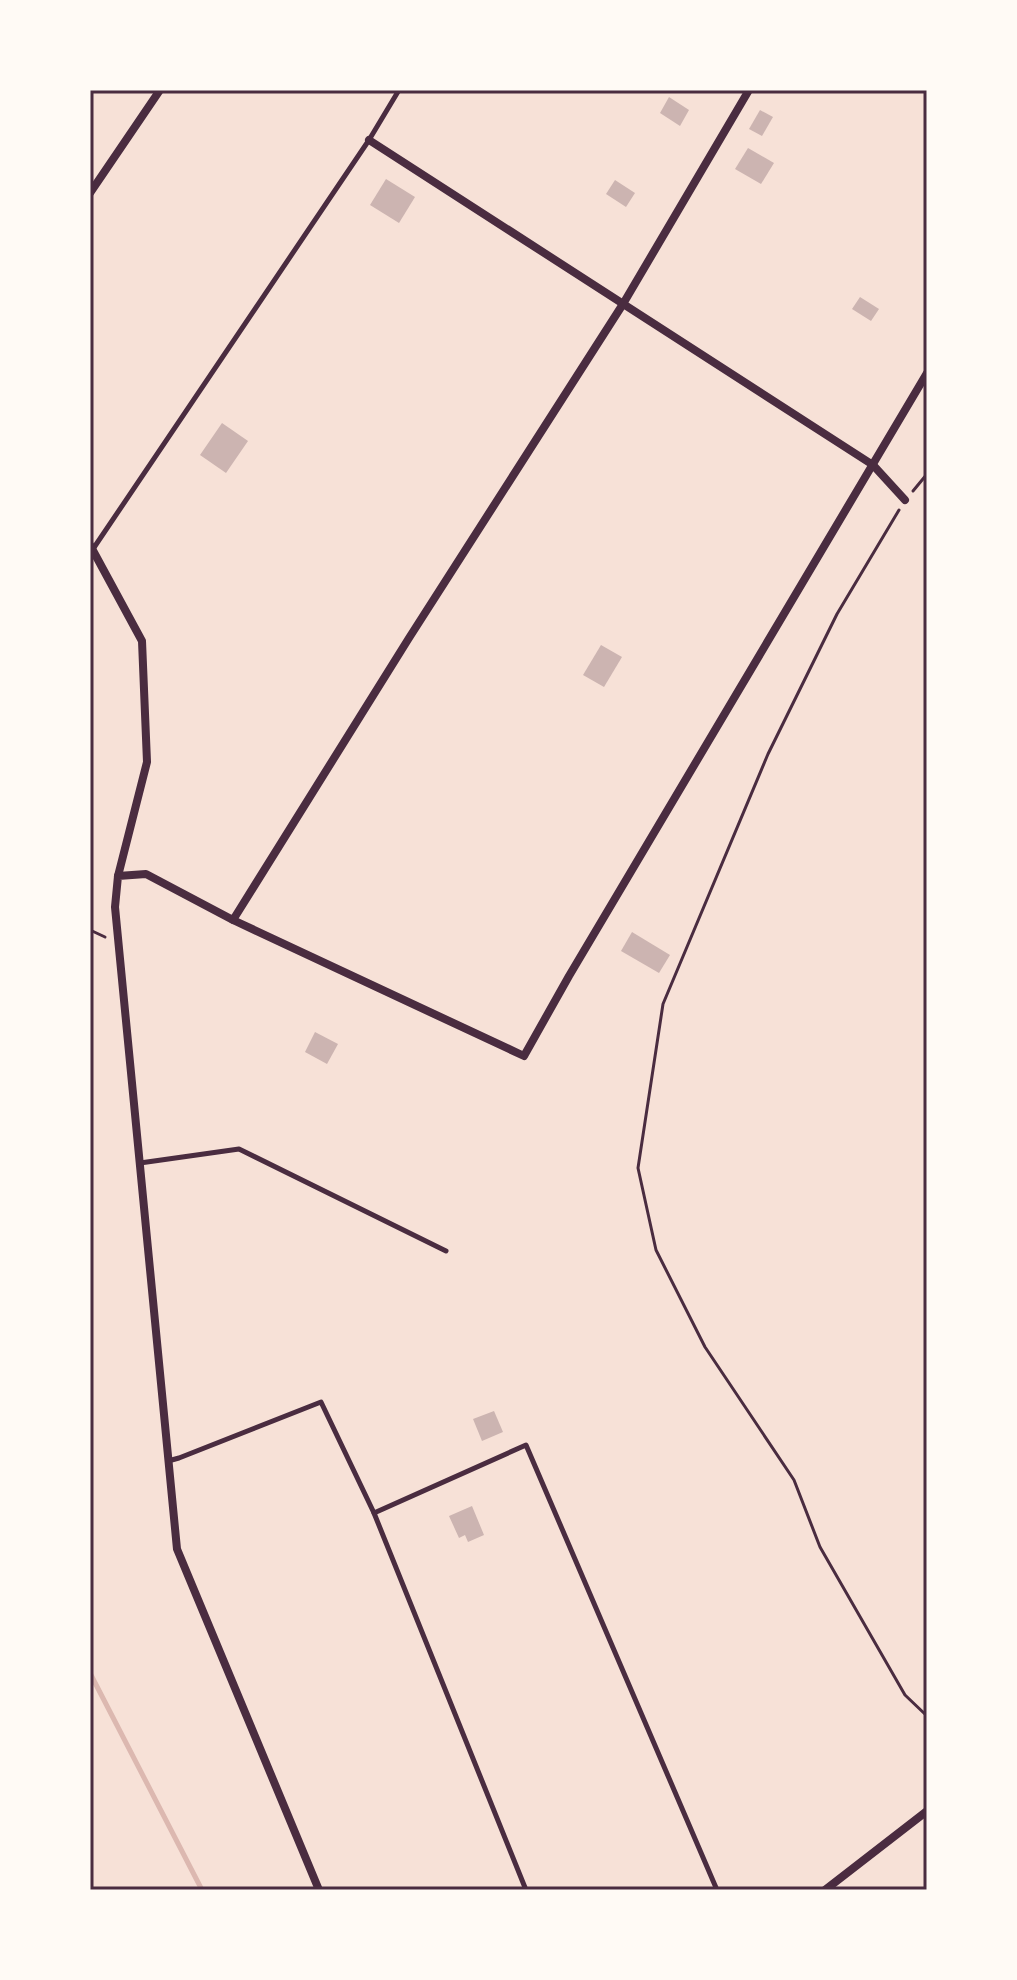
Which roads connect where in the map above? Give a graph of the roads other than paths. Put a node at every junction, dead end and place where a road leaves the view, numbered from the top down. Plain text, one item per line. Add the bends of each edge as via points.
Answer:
1 (160, 90) edge
2 (399, 90) edge
3 (749, 90) edge
4 (369, 140) junction
5 (90, 193) edge
6 (623, 304) junction
7 (927, 373) edge
8 (873, 465) junction
9 (905, 500) road end
10 (91, 548) edge
11 (118, 876) junction
12 (233, 920) junction
13 (140, 1163) junction
14 (446, 1251) dead end
15 (168, 1461) junction
16 (374, 1513) junction
17 (927, 1811) edge
18 (319, 1890) edge
19 (526, 1890) edge
20 (717, 1890) edge
21 (825, 1890) edge

1 - 5 street
2 - 4 lane
3 - 6 street
4 - 6 street
4 - 10 lane
6 - 8 street
6 - 12 street
7 - 8 street
8 - 9 street
8 - 12 street via 524,1056
10 - 11 street via 142,641 147,762
11 - 12 street via 146,874
11 - 13 street via 115,907
13 - 14 lane via 239,1149
13 - 15 street
15 - 16 lane via 321,1402
15 - 18 street via 177,1549
16 - 19 lane
16 - 20 lane via 526,1445
17 - 21 street

